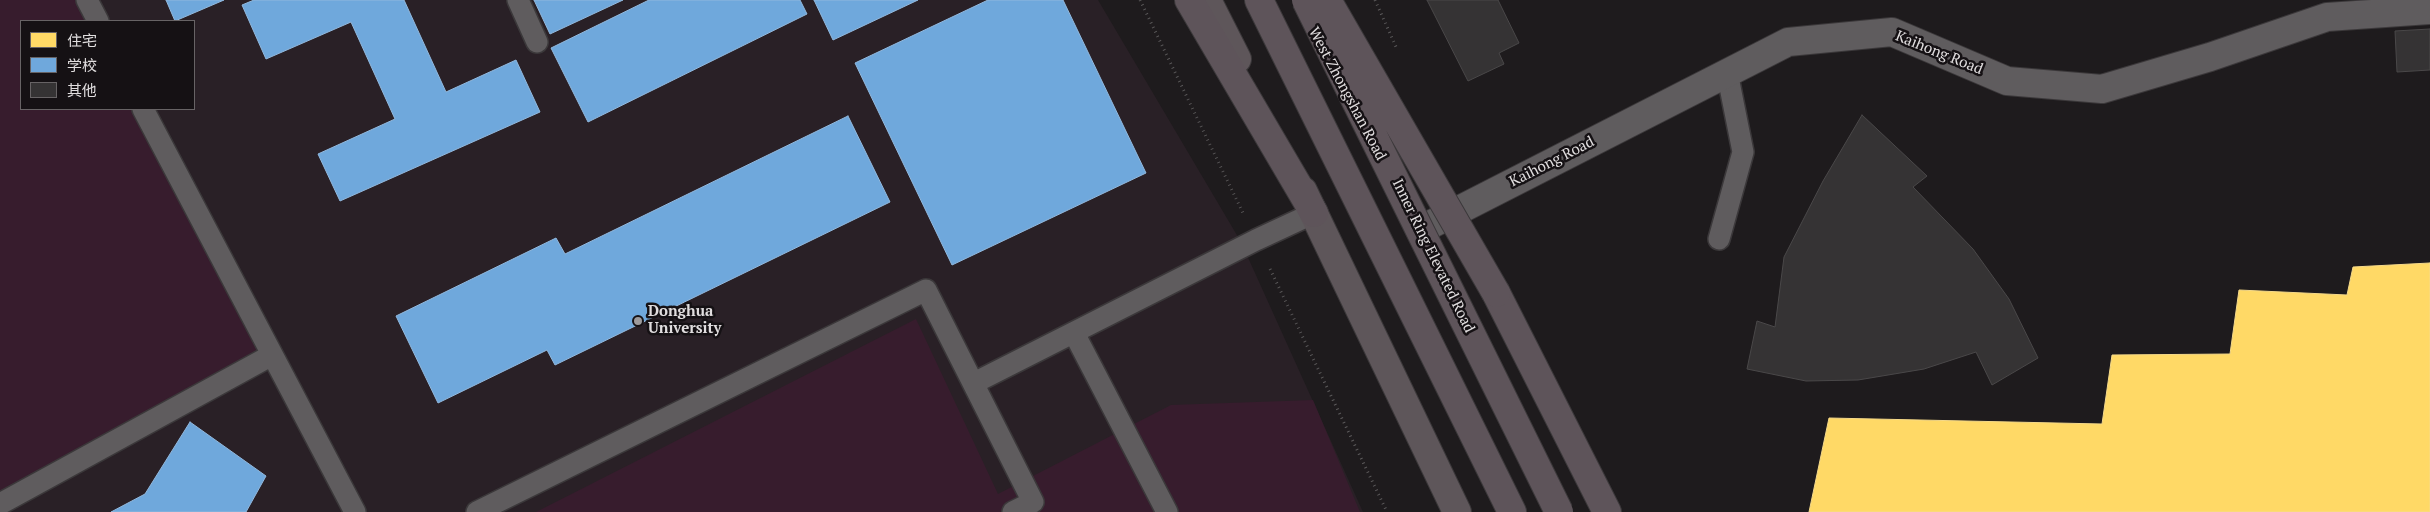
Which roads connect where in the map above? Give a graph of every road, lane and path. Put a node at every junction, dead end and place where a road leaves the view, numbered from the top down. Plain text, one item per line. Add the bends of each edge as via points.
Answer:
1 (86, 0) edge
2 (518, 0) edge
3 (1189, 0) edge
4 (1207, 0) edge
5 (1259, 0) edge
6 (1296, 0) edge
7 (1306, 0) edge
8 (1326, 0) edge
9 (2430, 10) edge
10 (97, 20) edge
11 (537, 42) dead end
12 (1727, 72) junction
13 (144, 110) edge
14 (1314, 213) junction
15 (1420, 230) junction
16 (1719, 239) dead end
17 (1074, 333) junction
18 (272, 355) junction
19 (974, 383) junction
20 (0, 504) edge
21 (355, 512) edge
22 (477, 512) edge
23 (1013, 512) edge
24 (1167, 512) edge
25 (1457, 512) edge
26 (1512, 512) edge
27 (1554, 512) edge
28 (1559, 512) edge
29 (1607, 512) edge

1 - 10 lane
2 - 11 lane
3 - 14 highway
4 - 14 main road
5 - 26 highway
6 - 15 main road, West Zhongshan Road
7 - 28 highway, Inner Ring Elevated Road, bridge
8 - 15 highway
8 - 29 highway, bridge via 1496,293
9 - 12 street, Kaihong Road via 2327,17 2102,89 2007,81 1892,32 1788,42
12 - 15 street, Kaihong Road
12 - 16 lane via 1743,152
13 - 18 lane
14 - 17 lane
14 - 25 main road
15 - 27 main road, West Zhongshan Road
17 - 19 lane
17 - 24 lane
18 - 20 lane
18 - 21 lane
19 - 22 lane via 926,290
19 - 23 lane via 1033,502

